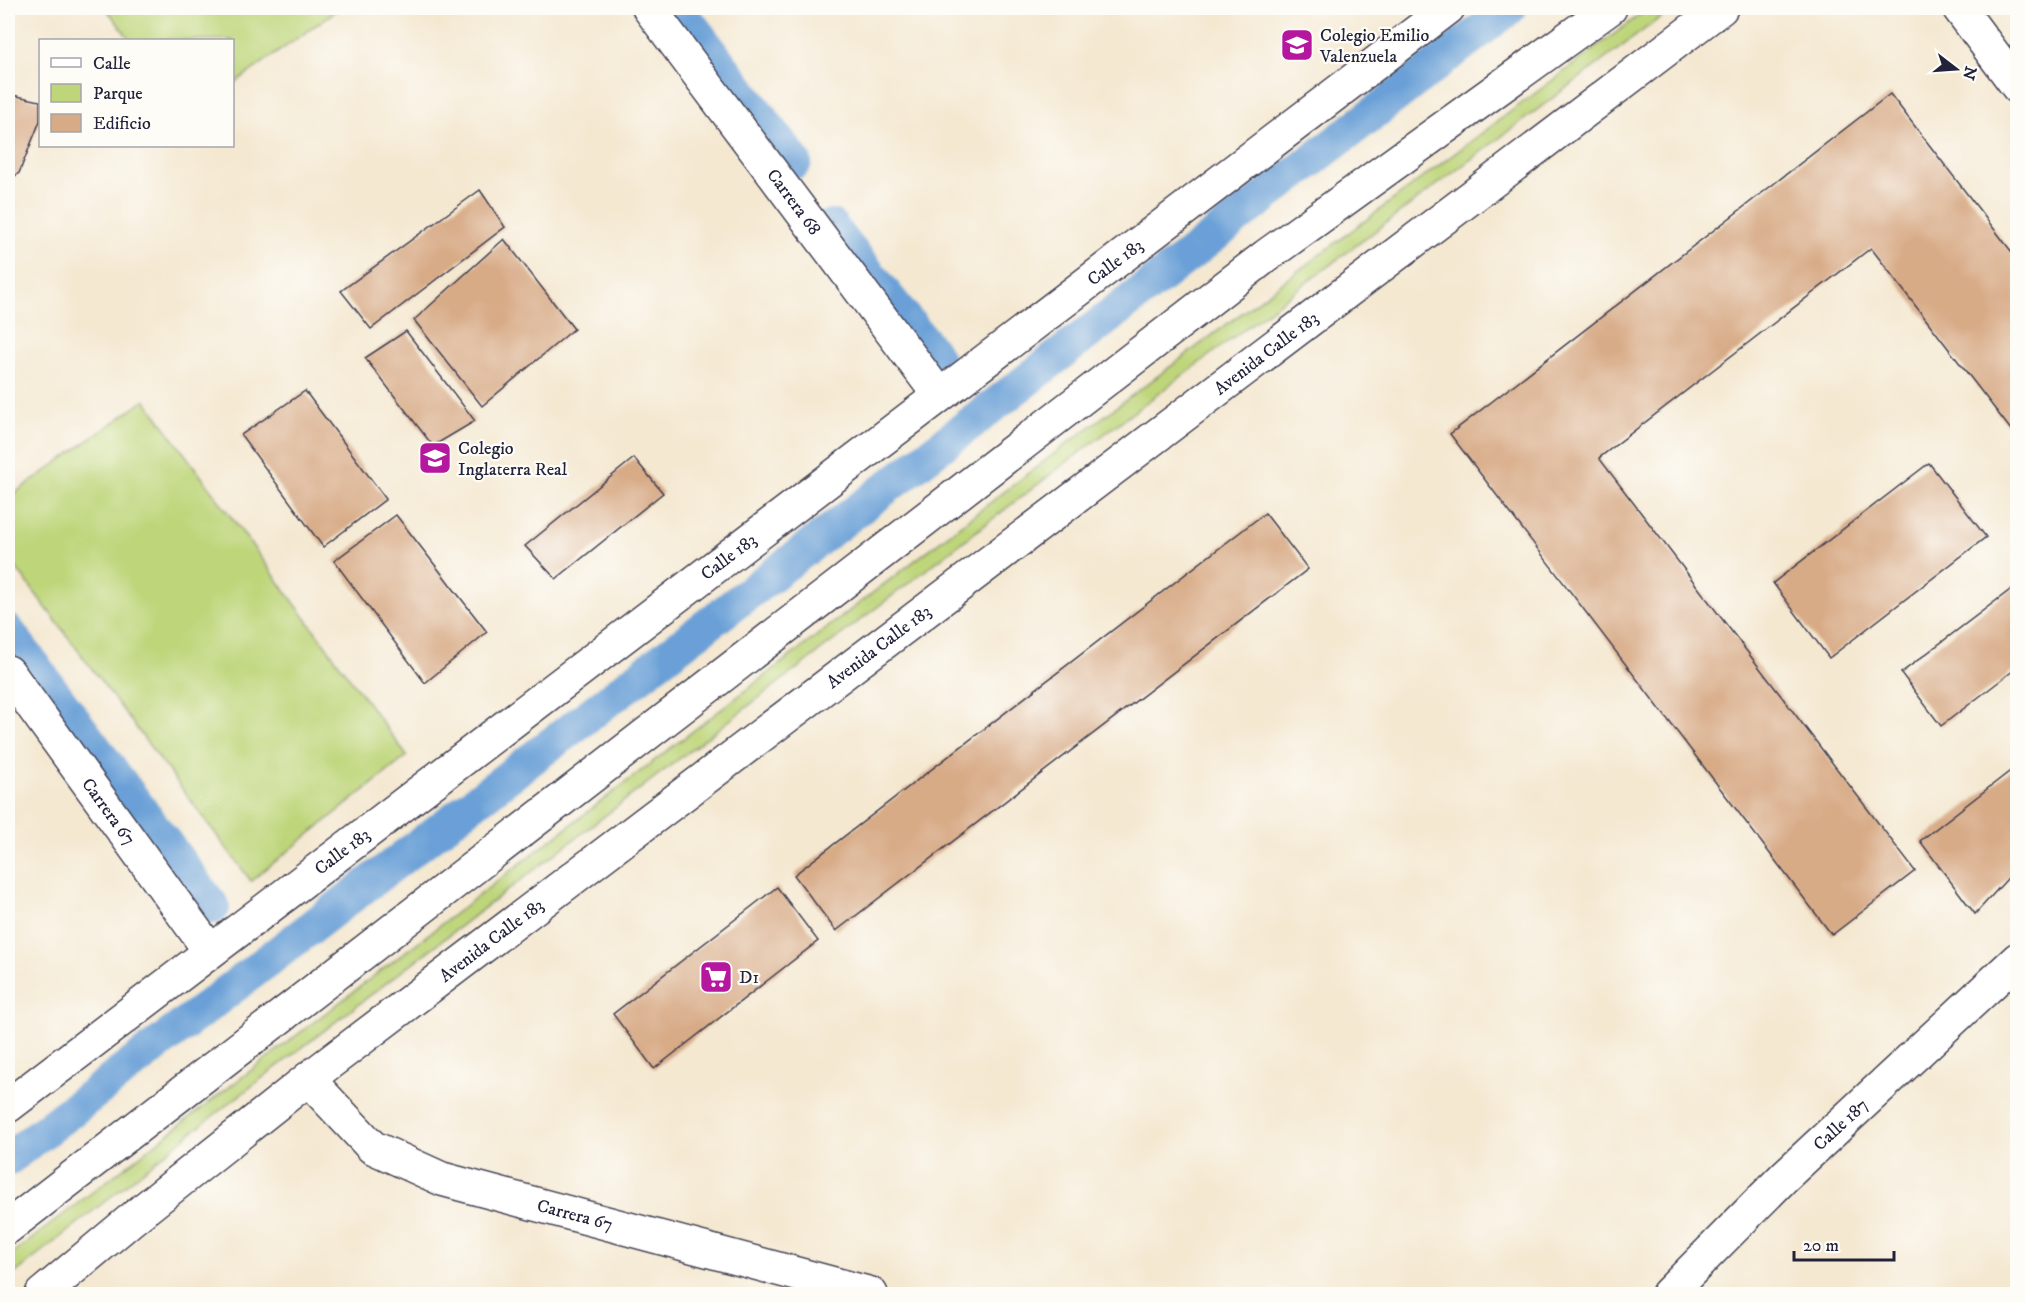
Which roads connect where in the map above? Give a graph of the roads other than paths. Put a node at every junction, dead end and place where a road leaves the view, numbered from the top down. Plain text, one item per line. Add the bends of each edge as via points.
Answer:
1 (648, 8) edge
2 (1448, 8) edge
3 (1610, 8) edge
4 (1721, 8) edge
5 (1959, 8) edge
6 (2018, 87) edge
7 (939, 395) junction
8 (8, 672) edge
9 (210, 951) junction
10 (2018, 959) edge
11 (308, 1079) junction
12 (8, 1106) edge
13 (8, 1227) edge
14 (42, 1294) edge
15 (871, 1294) edge
16 (1668, 1294) edge

1 - 7 main road, Carrera 68
2 - 7 main road, Calle 183
3 - 13 main road via 1266,256
4 - 11 main road, Avenida Calle 183
5 - 6 main road
7 - 9 main road, Calle 183
8 - 9 main road, Carrera 67
9 - 12 main road, Calle 183
10 - 16 main road, Calle 187 via 1785,1176
11 - 14 main road, Avenida Calle 183
11 - 15 main road, Carrera 67 via 372,1147 442,1179

